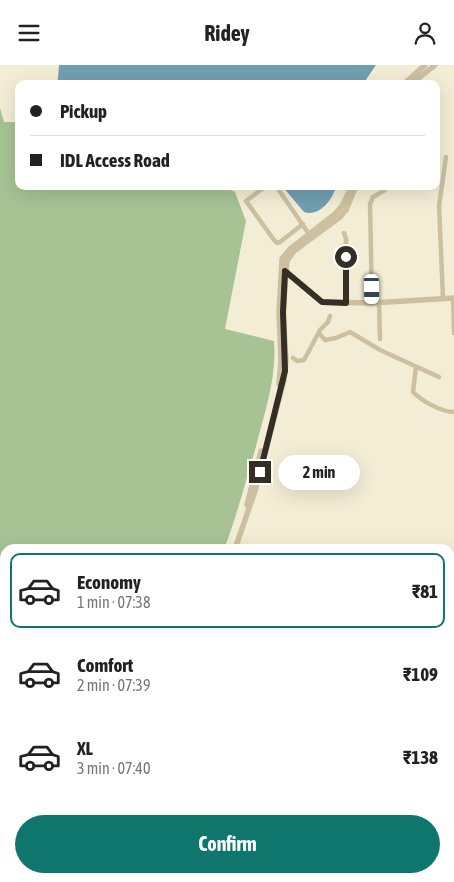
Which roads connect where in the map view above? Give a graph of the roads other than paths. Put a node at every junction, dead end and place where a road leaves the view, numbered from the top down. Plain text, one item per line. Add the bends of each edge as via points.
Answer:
1 (425, 65) edge
2 (435, 65) edge
3 (408, 80) edge
4 (416, 80) edge
5 (446, 157) dead end
6 (261, 190) edge
7 (279, 190) edge
8 (350, 190) edge
9 (354, 190) edge
10 (385, 190) dead end
11 (303, 224) junction
12 (344, 233) dead end
13 (310, 234) junction
14 (283, 269) junction
15 (443, 298) junction
16 (453, 298) edge
17 (346, 303) junction
18 (376, 303) junction
19 (330, 316) dead end
20 (319, 333) junction
21 (454, 333) edge
22 (380, 339) dead end
23 (293, 358) dead end
24 (416, 367) junction
25 (439, 377) dead end
26 (454, 412) edge
27 (233, 544) edge
28 (237, 544) edge

1 - 3 street
2 - 4 street
5 - 15 street via 439,206
6 - 11 street via 246,201 277,243
7 - 11 street
8 - 13 street via 335,214
9 - 14 street via 340,217 294,251
10 - 18 street via 372,197 370,204
11 - 13 street
12 - 17 street
13 - 14 street via 287,251 282,259
14 - 17 street via 322,302
14 - 27 street via 278,390
14 - 28 street via 284,380 255,491
15 - 16 street
15 - 18 street
16 - 21 street
17 - 18 street
18 - 22 street
19 - 20 street
20 - 23 street via 304,360
20 - 24 street via 325,340 350,332
24 - 25 street
24 - 26 street via 413,392 427,402

